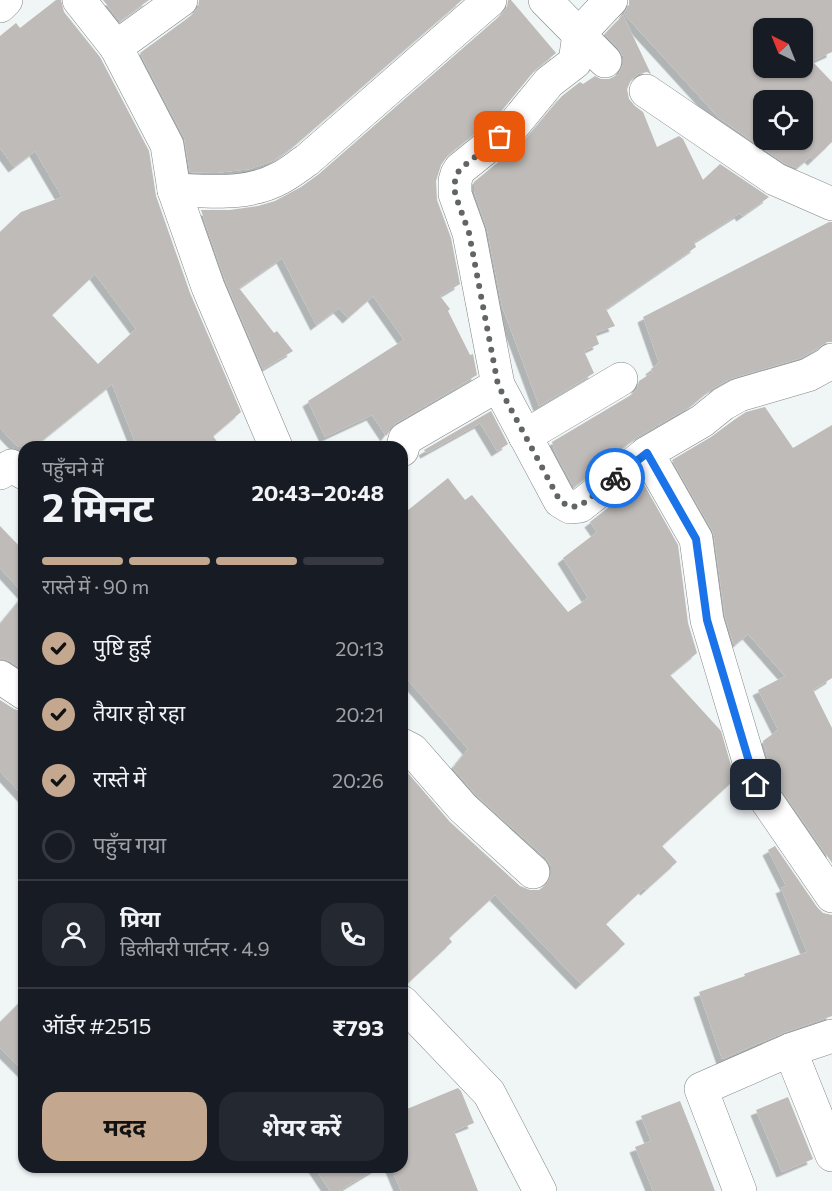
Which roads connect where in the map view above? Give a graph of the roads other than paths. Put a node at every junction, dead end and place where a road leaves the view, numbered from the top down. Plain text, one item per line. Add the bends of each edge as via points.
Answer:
1 (6, 0) edge
2 (79, 0) edge
3 (182, 0) edge
4 (490, 0) edge
5 (545, 0) edge
6 (611, 0) edge
7 (0, 6) edge
8 (579, 34) junction
9 (116, 47) junction
10 (605, 61) dead end
11 (646, 91) dead end
12 (174, 190) junction
13 (832, 204) edge
14 (832, 360) edge
15 (621, 379) dead end
16 (498, 385) junction
17 (525, 436) junction
18 (273, 441) edge
19 (405, 441) edge
20 (647, 453) junction
21 (18, 470) edge
22 (0, 473) edge
23 (0, 677) edge
24 (18, 689) edge
25 (408, 748) edge
26 (532, 872) dead end
27 (832, 896) edge
28 (408, 1008) edge
29 (832, 1036) edge
30 (790, 1050) junction
31 (832, 1155) edge
32 (540, 1191) edge
33 (740, 1191) edge

1 - 7 street
2 - 9 street
3 - 9 street
4 - 12 street via 308,160 279,179 230,192
5 - 8 street
6 - 8 street
8 - 10 street
8 - 16 street via 575,62 549,82 512,127 460,169 455,181
9 - 12 street via 167,145
11 - 13 street via 775,179
12 - 18 street via 208,287
14 - 20 street via 808,375 740,395
15 - 17 street
16 - 17 street
16 - 19 street
17 - 20 street via 560,501 570,507 580,506
20 - 27 street via 696,539 707,620 756,785
21 - 22 street via 11,466
23 - 24 street
25 - 26 street via 463,808
28 - 32 street via 489,1093
29 - 30 street
30 - 31 street
30 - 33 street via 701,1089

